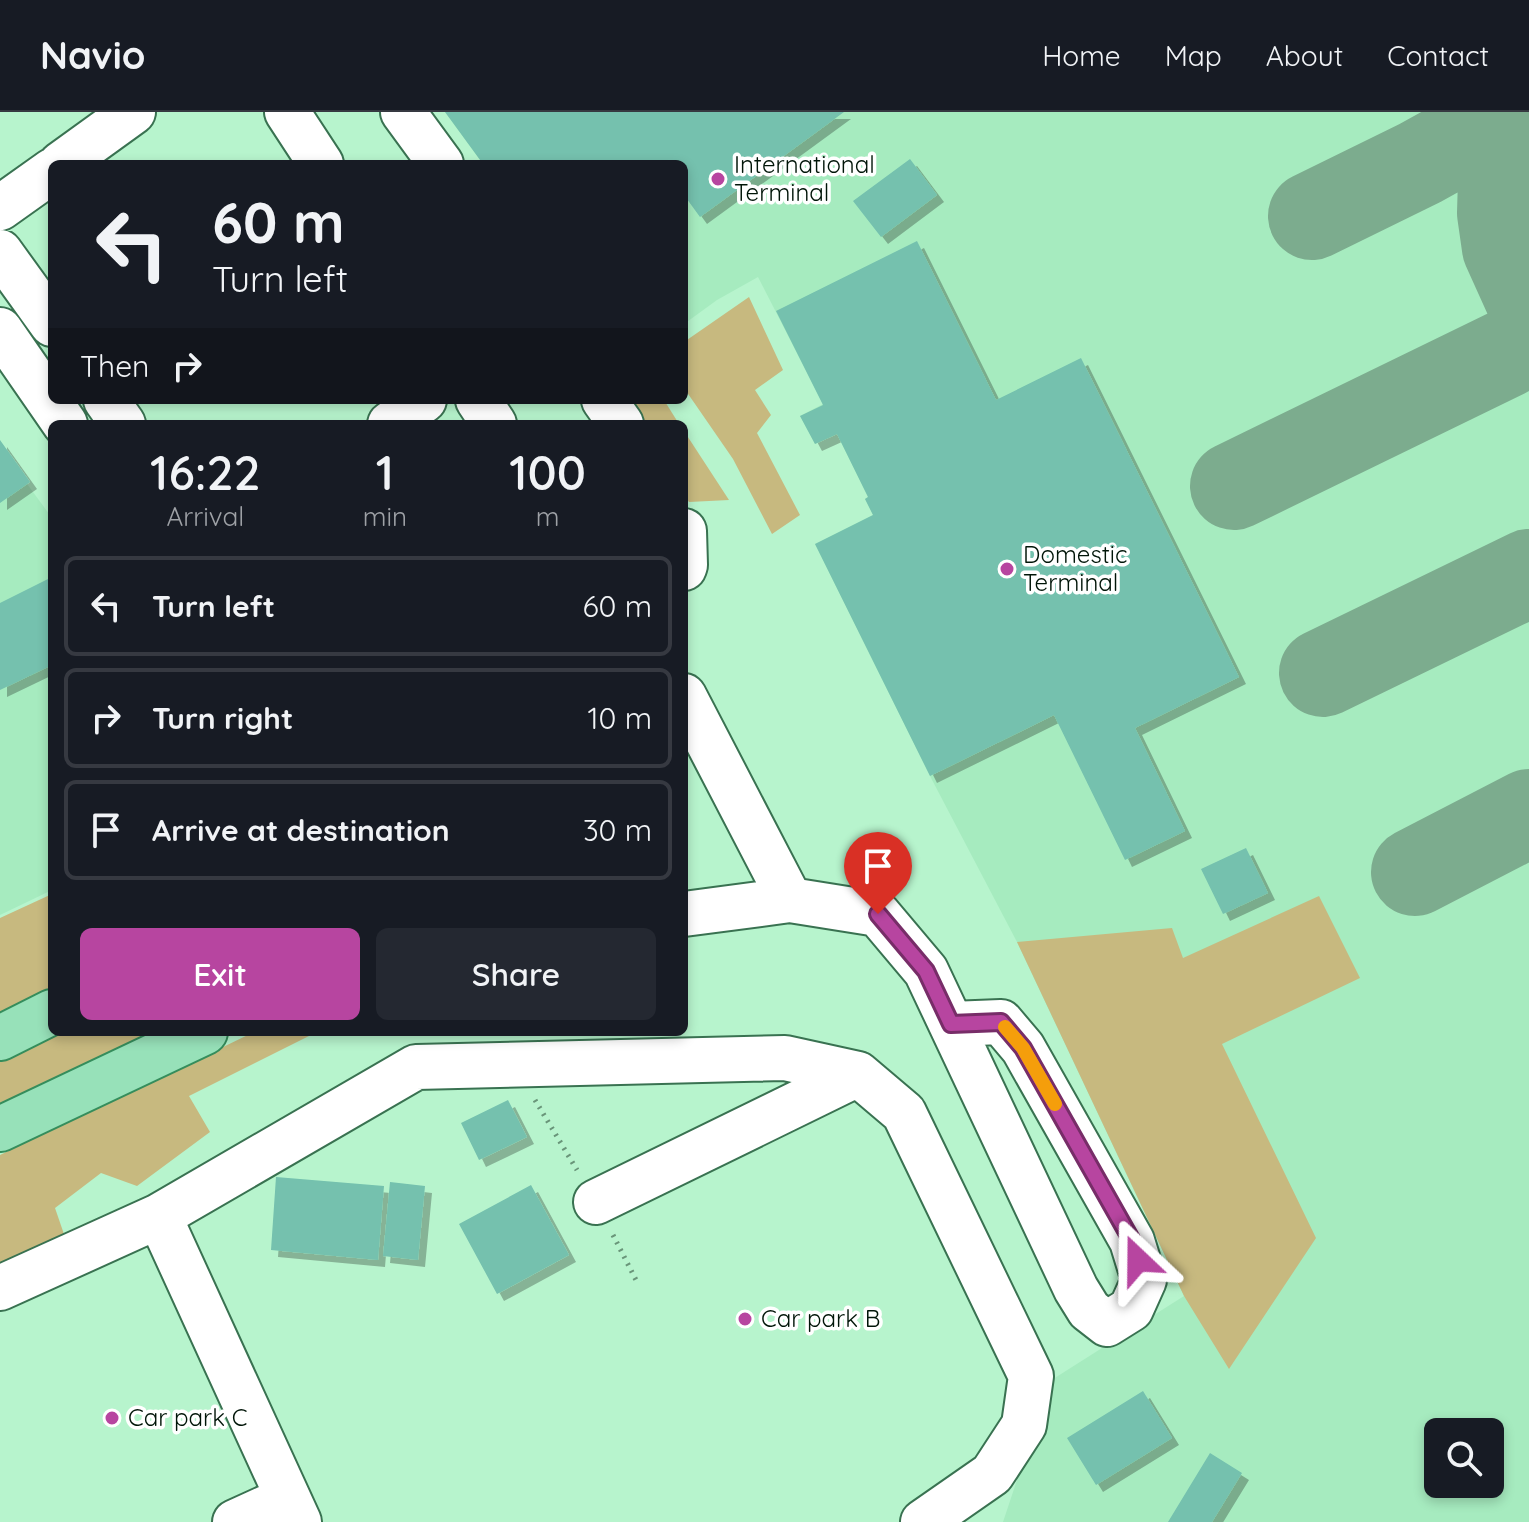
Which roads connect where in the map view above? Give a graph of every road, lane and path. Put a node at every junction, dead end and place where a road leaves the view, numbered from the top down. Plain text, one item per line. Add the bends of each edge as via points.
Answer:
1 (133, 112) edge
2 (287, 112) edge
3 (403, 112) edge
4 (67, 160) edge
5 (318, 160) edge
6 (438, 160) edge
7 (48, 174) edge
8 (0, 208) edge
9 (0, 252) edge
10 (48, 318) edge
11 (0, 330) edge
12 (48, 399) edge
13 (418, 404) edge
14 (396, 420) edge
15 (688, 704) edge
16 (790, 900) junction
17 (688, 913) edge
18 (48, 1014) edge
19 (951, 1024) junction
20 (197, 1036) edge
21 (0, 1038) edge
22 (858, 1074) junction
23 (0, 1129) edge
24 (596, 1202) dead end
25 (159, 1216) junction
26 (0, 1288) edge
27 (294, 1510) edge
28 (235, 1522) edge
29 (923, 1522) edge

1 - 4 lane
2 - 5 lane
3 - 6 lane
7 - 8 lane
9 - 10 lane
11 - 12 lane
13 - 14 lane
15 - 16 lane
16 - 17 lane
16 - 19 lane via 878,914 926,971
18 - 21 main road
19 - 19 lane via 1001,1022 1023,1048 1132,1241 1144,1280 1131,1309 1107,1324 1089,1310 1076,1289
20 - 23 main road
22 - 24 lane
22 - 25 lane via 785,1058 416,1067
22 - 29 lane via 904,1113 1031,1376 1024,1425 992,1474
25 - 26 lane
25 - 27 lane
27 - 28 lane

